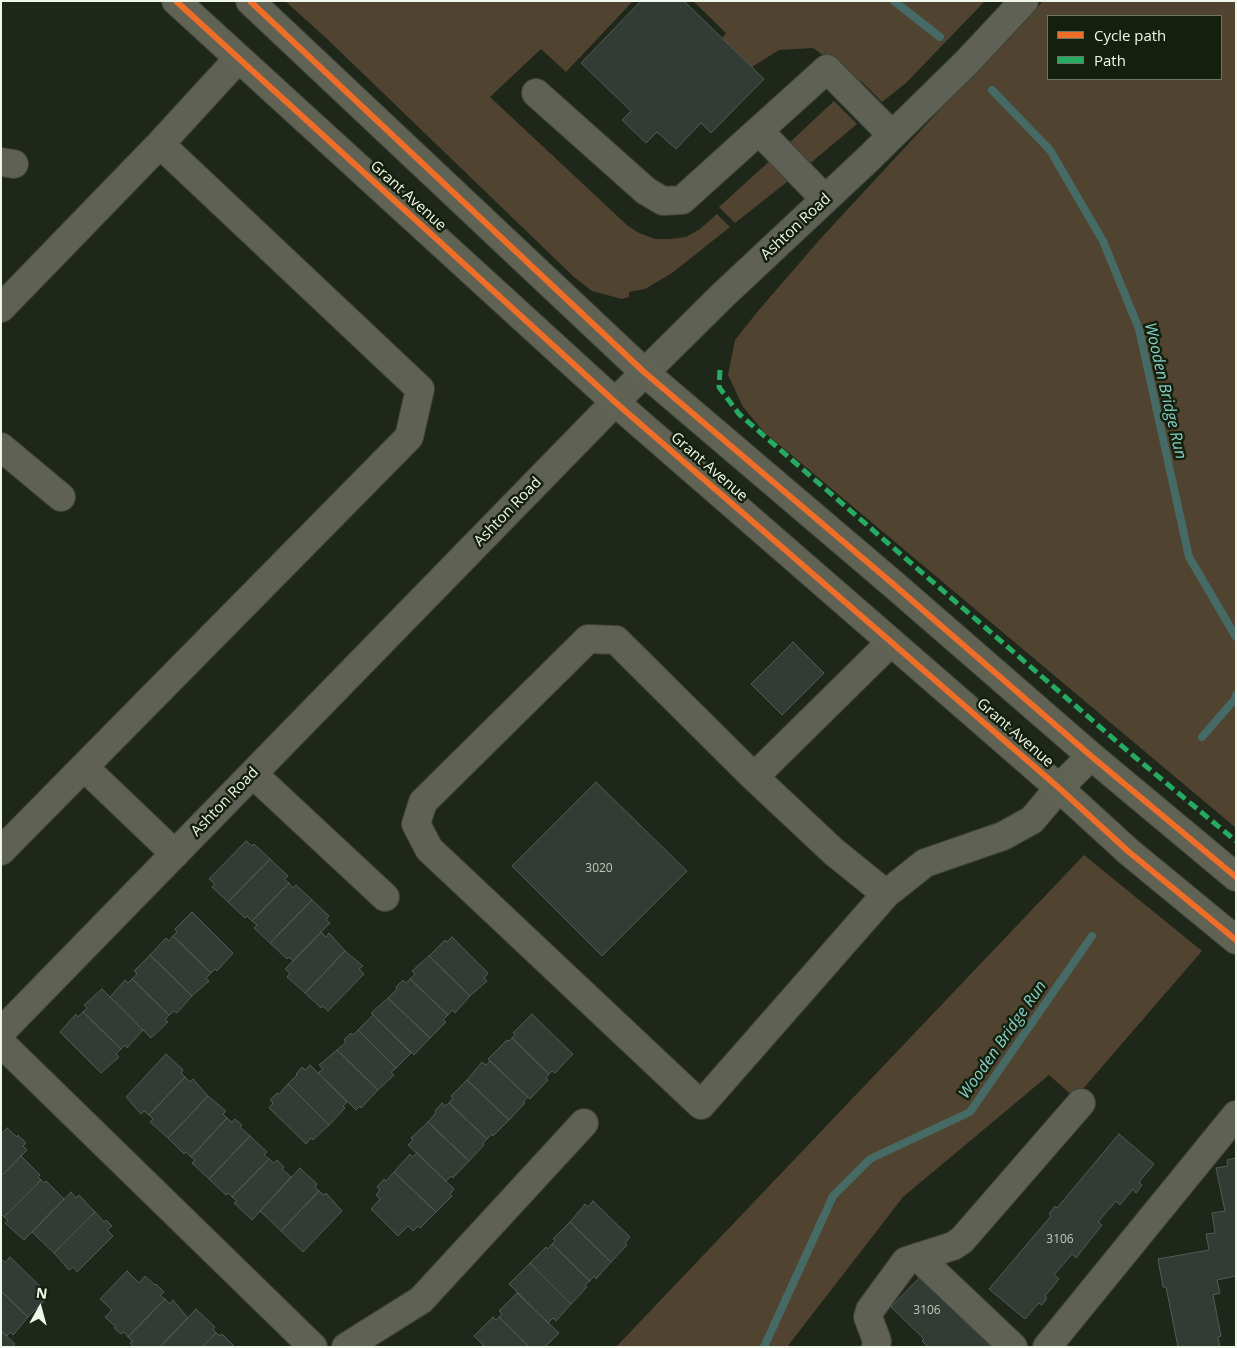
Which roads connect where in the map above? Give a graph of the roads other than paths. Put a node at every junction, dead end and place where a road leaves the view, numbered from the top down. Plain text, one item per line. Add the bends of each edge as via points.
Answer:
1 (176, 1) edge
2 (250, 1) edge
3 (1024, 1) edge
4 (238, 59) junction
5 (536, 93) dead end
6 (759, 131) junction
7 (892, 135) junction
8 (160, 144) junction
9 (825, 199) junction
10 (1, 308) edge
11 (644, 372) junction
12 (615, 402) junction
13 (1, 447) edge
14 (61, 497) dead end
15 (891, 642) junction
16 (1091, 756) junction
17 (84, 767) junction
18 (253, 774) junction
19 (754, 778) junction
20 (1059, 788) junction
21 (1, 851) edge
22 (175, 854) junction
23 (1236, 877) edge
24 (886, 894) junction
25 (385, 897) dead end
26 (1236, 940) edge
27 (1, 1032) edge
28 (1, 1043) edge
29 (1081, 1103) dead end
30 (1236, 1115) edge
31 (584, 1123) dead end
32 (918, 1257) junction
33 (313, 1347) edge
34 (346, 1347) edge
35 (876, 1347) edge
36 (1013, 1347) edge
37 (1047, 1347) edge

1 - 4 main road, Grant Avenue
2 - 11 main road, Grant Avenue
3 - 7 street, Ashton Road
4 - 8 street
4 - 12 main road, Grant Avenue
5 - 6 street via 646,191 663,201 682,200
6 - 7 street via 826,69
6 - 9 street
7 - 9 street, Ashton Road
8 - 10 street
8 - 17 street via 420,389 409,437
9 - 11 street, Ashton Road
11 - 12 street, Ashton Road
11 - 16 main road, Grant Avenue
12 - 15 main road, Grant Avenue
12 - 18 street, Ashton Road
13 - 14 street
15 - 19 street
15 - 20 main road, Grant Avenue
16 - 20 main road
16 - 23 main road, Grant Avenue
17 - 21 street
17 - 22 street
18 - 22 street, Ashton Road
18 - 25 street
19 - 24 street via 834,852
19 - 24 street via 616,640 588,639 423,802 416,824 429,849 701,1105
20 - 24 street via 1032,820 1003,836 925,863
20 - 26 main road, Grant Avenue via 1134,857
22 - 27 street, Ashton Road
28 - 33 street
29 - 32 street via 962,1240
30 - 37 street
31 - 34 street via 421,1300
32 - 35 street via 906,1261 870,1310 868,1317 877,1341
32 - 36 street

